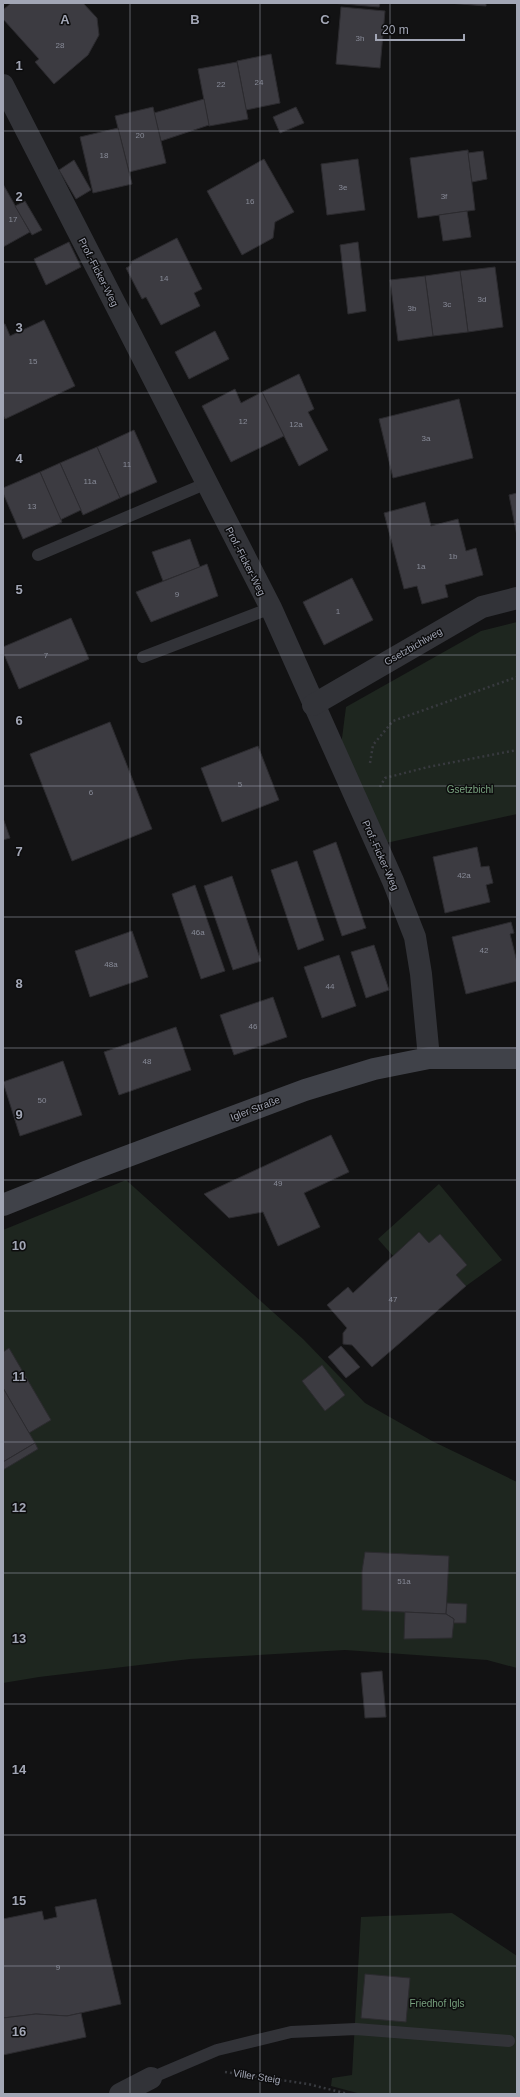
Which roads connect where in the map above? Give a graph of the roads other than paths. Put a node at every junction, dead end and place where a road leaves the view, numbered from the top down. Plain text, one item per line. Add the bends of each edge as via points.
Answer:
1 (3, 85) edge
2 (207, 483) junction
3 (38, 555) dead end
4 (517, 598) edge
5 (271, 608) junction
6 (143, 657) dead end
7 (313, 705) junction
8 (429, 1058) junction
9 (517, 1058) edge
10 (3, 1205) edge
11 (509, 2041) dead end
12 (151, 2078) joint
13 (120, 2094) edge

1 - 2 street, Prof.-Ficker-Weg
2 - 3 lane
2 - 5 street, Prof.-Ficker-Weg
4 - 7 street, Gsetzbichlweg via 482,607
5 - 6 lane
5 - 7 street, Prof.-Ficker-Weg
7 - 8 street, Prof.-Ficker-Weg via 393,881 415,937
8 - 9 main road, Igler Straße
8 - 10 main road, Igler Straße via 374,1069 305,1090
11 - 12 lane via 356,2029 291,2032 216,2050
12 - 13 street

